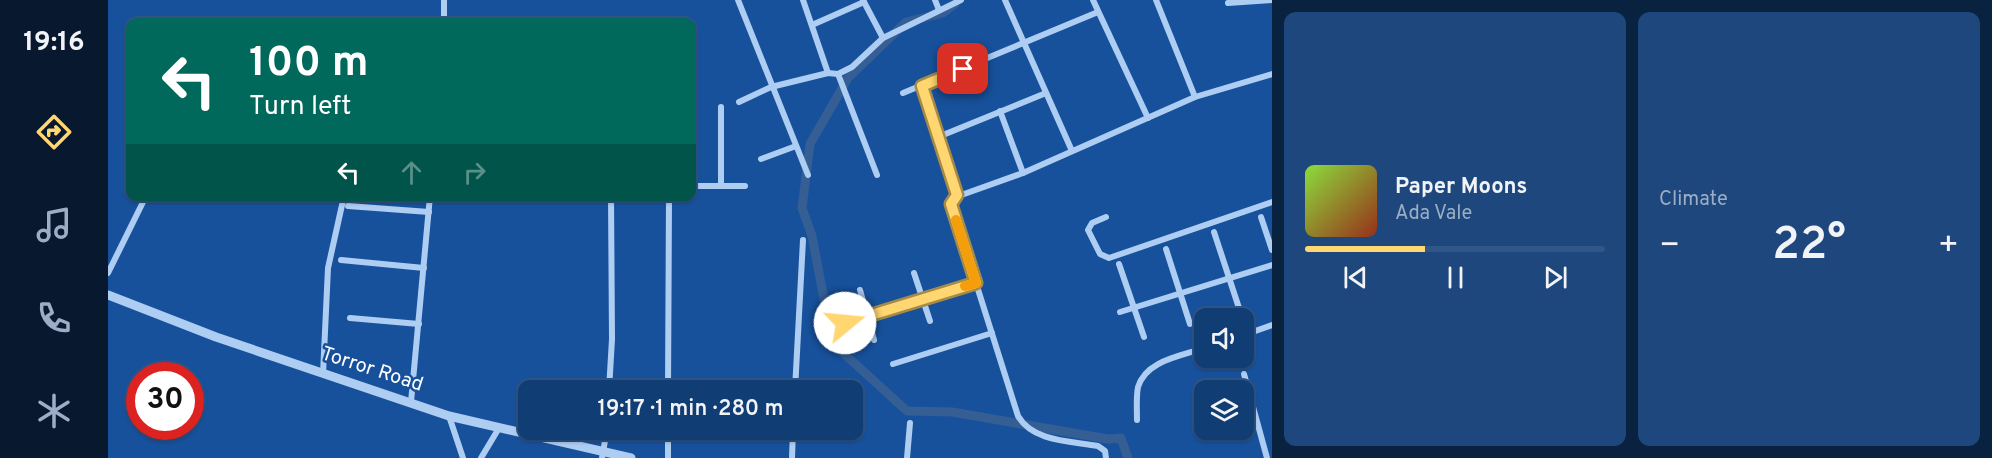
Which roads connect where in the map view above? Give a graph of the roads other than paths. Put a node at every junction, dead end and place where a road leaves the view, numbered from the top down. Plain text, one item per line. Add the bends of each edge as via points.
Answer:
1 (444, 0) edge
2 (738, 0) edge
3 (803, 0) edge
4 (935, 0) edge
5 (961, 0) edge
6 (1005, 0) edge
7 (1093, 0) edge
8 (1156, 0) edge
9 (1272, 0) edge
10 (864, 1) edge
11 (1228, 3) dead end
12 (939, 10) junction
13 (1098, 12) junction
14 (444, 18) edge
15 (812, 25) junction
16 (883, 38) junction
17 (1025, 44) junction
18 (828, 73) junction
19 (838, 74) junction
20 (1272, 74) edge
21 (922, 86) junction
22 (771, 87) junction
23 (903, 93) dead end
24 (1046, 93) junction
25 (1195, 97) junction
26 (739, 102) dead end
27 (721, 107) dead end
28 (1000, 111) junction
29 (1148, 118) junction
30 (938, 137) junction
31 (796, 146) junction
32 (1072, 151) junction
33 (761, 159) dead end
34 (1023, 173) junction
35 (808, 175) dead end
36 (877, 176) dead end
37 (696, 186) edge
38 (721, 186) junction
39 (745, 186) dead end
40 (957, 195) junction
41 (144, 201) edge
42 (343, 201) edge
43 (430, 201) edge
44 (611, 201) edge
45 (669, 201) edge
46 (1272, 202) edge
47 (348, 206) dead end
48 (429, 212) junction
49 (1106, 217) dead end
50 (1261, 217) dead end
51 (1214, 232) dead end
52 (803, 240) dead end
53 (1166, 249) dead end
54 (1272, 250) edge
55 (341, 260) dead end
56 (1119, 264) dead end
57 (1272, 265) edge
58 (424, 268) junction
59 (108, 273) edge
60 (914, 273) dead end
61 (1228, 279) junction
62 (976, 283) junction
63 (860, 290) dead end
64 (1180, 294) junction
65 (108, 295) edge
66 (922, 299) junction
67 (1134, 308) junction
68 (1239, 308) dead end
69 (1120, 312) dead end
70 (868, 316) junction
71 (350, 318) dead end
72 (930, 321) dead end
73 (845, 323) dead end
74 (419, 324) junction
75 (1190, 324) dead end
76 (1272, 325) edge
77 (1254, 331) edge
78 (992, 333) junction
79 (1144, 337) dead end
80 (873, 340) dead end
81 (1194, 351) edge
82 (893, 364) dead end
83 (323, 374) junction
84 (1244, 375) dead end
85 (610, 380) edge
86 (668, 380) edge
87 (796, 380) edge
88 (411, 402) junction
89 (449, 416) junction
90 (1137, 420) dead end
91 (910, 423) dead end
92 (499, 428) junction
93 (605, 440) edge
94 (668, 440) edge
95 (793, 440) edge
96 (603, 455) edge
97 (464, 458) edge
98 (481, 458) edge
99 (631, 458) edge
100 (668, 458) edge
101 (792, 458) edge
102 (907, 458) edge
103 (1106, 458) edge
104 (1267, 458) edge

1 - 14 street
2 - 22 street
3 - 15 street
4 - 12 street
5 - 12 street
6 - 17 street
7 - 13 street
8 - 25 street
9 - 11 street
10 - 15 street
10 - 16 street
12 - 16 street
13 - 17 street
13 - 29 street
15 - 18 street
16 - 19 street via 852,67
17 - 21 street
17 - 24 street
18 - 19 street
18 - 22 street
19 - 36 street
20 - 25 street
21 - 23 street
21 - 30 street
22 - 26 street
22 - 31 street
24 - 28 street
24 - 32 street
25 - 29 street
27 - 38 street
28 - 30 street
28 - 34 street
29 - 32 street
30 - 40 street
31 - 33 street
31 - 35 street
32 - 34 street
34 - 40 street
37 - 38 street
38 - 39 street
40 - 62 street via 951,204
41 - 59 street
42 - 83 street via 328,268
43 - 48 street
44 - 85 street
45 - 86 street
46 - 49 street via 1109,258 1100,255 1088,230 1092,223
47 - 48 street
48 - 58 street
50 - 54 street
51 - 61 street
52 - 87 street
53 - 64 street
55 - 58 street
56 - 67 street
57 - 61 street
58 - 74 street
60 - 66 street
61 - 64 street
61 - 68 street
62 - 66 street
62 - 78 street
63 - 70 street
64 - 67 street
64 - 75 street
65 - 83 street, Torror Road
66 - 70 street
66 - 72 street
67 - 69 street
67 - 79 street
70 - 73 street
70 - 80 street
71 - 74 street
74 - 88 street
76 - 77 street
78 - 82 street
78 - 103 street via 1024,426 1041,435 1098,446 1105,451
81 - 90 street via 1146,373 1138,387
83 - 88 street, Torror Road
84 - 104 street
88 - 89 street, Torror Road
89 - 92 street, Torror Road
89 - 97 street
91 - 102 street
92 - 96 street, Torror Road
92 - 98 street
93 - 96 street
94 - 100 street
95 - 101 street
96 - 99 street, Torror Road

